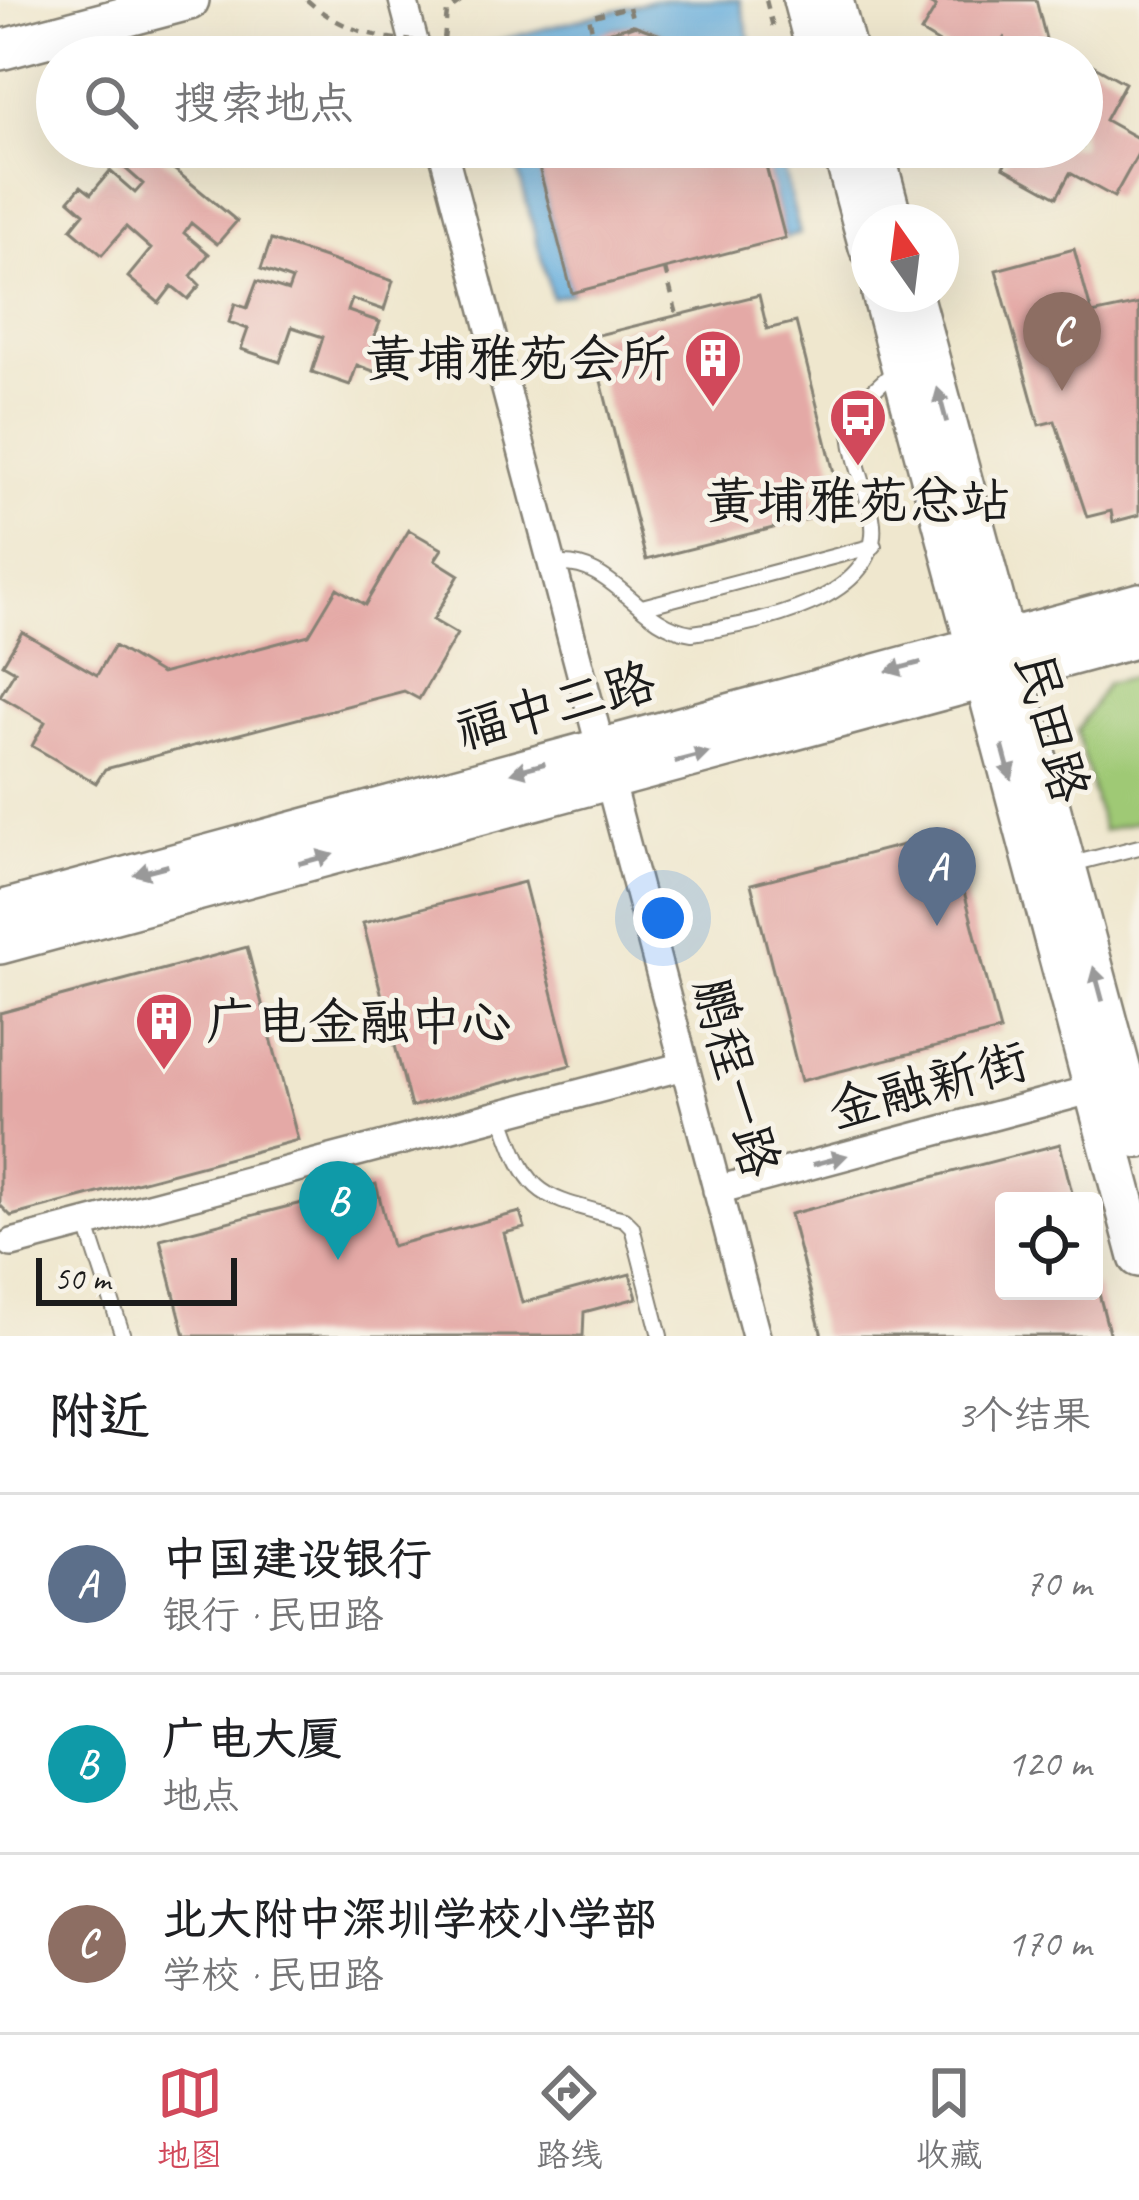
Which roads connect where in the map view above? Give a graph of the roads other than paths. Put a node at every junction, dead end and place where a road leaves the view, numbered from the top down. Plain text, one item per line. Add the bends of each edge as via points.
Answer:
1 (189, 0) edge
2 (403, 0) edge
3 (803, 0) edge
4 (833, 0) edge
5 (53, 36) edge
6 (412, 36) edge
7 (812, 36) edge
8 (842, 36) edge
9 (36, 40) edge
10 (0, 50) edge
11 (448, 168) edge
12 (848, 168) edge
13 (879, 168) edge
14 (857, 204) edge
15 (888, 204) edge
16 (886, 312) edge
17 (916, 312) edge
18 (901, 366) junction
19 (874, 546) junction
20 (552, 565) junction
21 (1139, 603) edge
22 (642, 607) junction
23 (1139, 637) edge
24 (995, 659) junction
25 (605, 764) junction
26 (1139, 847) edge
27 (1066, 866) junction
28 (0, 911) edge
29 (0, 944) edge
30 (684, 1066) junction
31 (1094, 1089) junction
32 (502, 1114) junction
33 (1139, 1138) edge
34 (717, 1190) junction
35 (86, 1222) junction
36 (12, 1243) dead end
37 (1139, 1257) edge
38 (123, 1336) edge
39 (660, 1336) edge
40 (755, 1336) edge

1 - 5 street
2 - 6 street
3 - 7 street
4 - 8 street
9 - 10 street
11 - 20 street, 鹏程一路
12 - 14 street
13 - 15 street
16 - 18 street, 民田路
24 -> 17 street, 民田路
18 - 19 lane via 858,400 851,418
18 - 24 street, 民田路
19 - 22 lane
19 - 22 lane via 835,594 703,632 670,628
20 - 22 lane via 596,569
20 - 25 street, 鹏程一路
21 - 24 street, 福中三路
23 - 24 street, 福中三路
24 - 25 street, 福中三路
24 - 27 street, 民田路
24 -> 31 street, 民田路
25 -> 28 street, 福中三路
29 -> 25 street, 福中三路
25 - 30 street, 鹏程一路
26 - 27 lane
33 -> 27 street, 民田路
30 - 32 street
30 - 34 street, 鹏程一路
34 -> 31 street, 金融新街
31 - 37 street, 民田路
32 - 35 street
32 - 39 lane via 521,1175 544,1196 632,1228
34 - 40 street, 鹏程一路
35 - 36 street
35 - 38 lane

